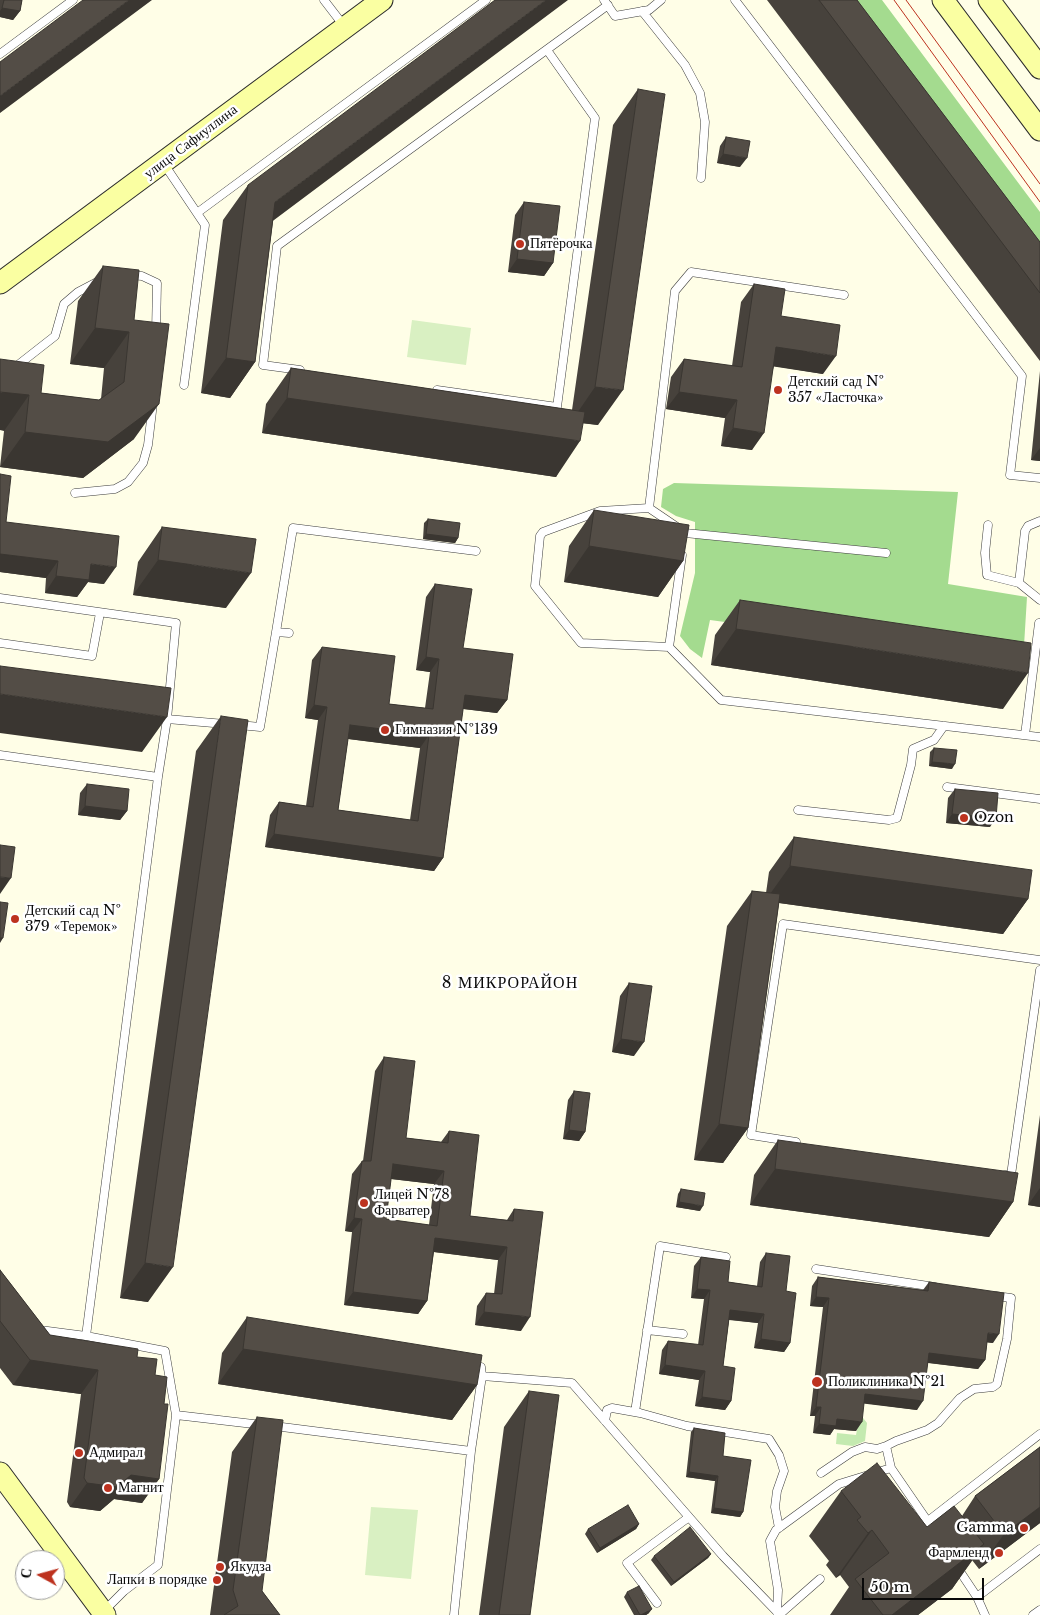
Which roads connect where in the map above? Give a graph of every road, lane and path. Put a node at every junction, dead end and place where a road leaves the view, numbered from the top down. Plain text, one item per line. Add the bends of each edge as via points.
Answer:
1 (72, 0) edge
2 (324, 0) edge
3 (382, 0) edge
4 (486, 0) edge
5 (661, 0) edge
6 (735, 0) edge
7 (943, 0) edge
8 (993, 1) edge
9 (606, 2) edge
10 (642, 11) junction
11 (345, 27) junction
12 (547, 50) junction
13 (0, 54) edge
14 (1040, 68) edge
15 (1040, 130) edge
16 (163, 162) junction
17 (701, 178) dead end
18 (197, 213) junction
19 (124, 274) edge
20 (108, 277) edge
21 (0, 283) edge
22 (844, 295) dead end
23 (156, 339) edge
24 (311, 372) edge
25 (0, 375) edge
26 (184, 386) dead end
27 (426, 388) edge
28 (153, 395) edge
29 (1040, 478) edge
30 (75, 493) dead end
31 (649, 508) junction
32 (1040, 521) edge
33 (988, 524) dead end
34 (685, 533) junction
35 (476, 550) dead end
36 (886, 554) dead end
37 (1019, 583) junction
38 (0, 598) edge
39 (1040, 600) edge
40 (100, 613) junction
41 (1039, 623) edge
42 (276, 632) junction
43 (289, 633) dead end
44 (0, 643) edge
45 (669, 647) junction
46 (167, 719) junction
47 (944, 726) junction
48 (1024, 735) junction
49 (1040, 737) edge
50 (0, 755) edge
51 (158, 777) junction
52 (947, 787) dead end
53 (1040, 799) edge
54 (798, 810) dead end
55 (1040, 960) edge
56 (1040, 970) edge
57 (800, 1143) edge
58 (1001, 1174) edge
59 (726, 1257) dead end
60 (816, 1269) dead end
61 (942, 1288) edge
62 (991, 1296) edge
63 (35, 1322) edge
64 (647, 1330) junction
65 (683, 1334) dead end
66 (86, 1336) junction
67 (481, 1367) edge
68 (482, 1376) junction
69 (635, 1412) junction
70 (176, 1415) junction
71 (606, 1421) junction
72 (282, 1427) junction
73 (1040, 1434) edge
74 (280, 1437) edge
75 (886, 1446) junction
76 (471, 1451) junction
77 (891, 1468) junction
78 (0, 1473) edge
79 (821, 1473) dead end
80 (689, 1517) junction
81 (928, 1521) junction
82 (779, 1528) junction
83 (938, 1536) edge
84 (1040, 1549) edge
85 (952, 1559) edge
86 (820, 1579) dead end
87 (977, 1597) junction
88 (657, 1603) dead end
89 (1040, 1610) edge
90 (104, 1614) edge
91 (779, 1614) edge
92 (454, 1615) edge
93 (985, 1615) edge
94 (1033, 1615) edge

1 - 13 lane
2 - 11 lane
3 - 11 street, улица Сафиуллина
4 - 18 lane
5 - 10 lane via 649,10
6 - 29 lane via 1022,376 1010,475
7 - 15 street
8 - 14 street
9 - 10 lane via 616,16
9 - 12 lane
10 - 17 lane via 685,65 700,93 705,122
11 - 16 street, улица Сафиуллина
12 - 24 lane via 277,246 263,364
12 - 27 lane via 595,118 557,407
16 - 18 lane
16 - 21 street, улица Сафиуллина
18 - 26 lane via 205,225
19 - 23 lane via 142,276 157,283
20 - 25 lane via 78,292 64,304 55,336
22 - 31 lane via 691,272 675,291
28 - 30 lane via 143,463 128,482 115,490
31 - 34 lane
31 - 45 lane via 600,511 543,532 535,586 581,643
32 - 37 lane via 1025,531
33 - 37 lane via 987,575
34 - 36 lane
34 - 45 lane
35 - 42 lane via 293,528
37 - 39 lane
38 - 40 lane
40 - 44 lane via 92,656
40 - 46 lane via 176,623
41 - 48 lane
42 - 43 lane
42 - 46 lane via 260,727
45 - 47 lane via 721,700
46 - 51 lane
47 - 48 lane
47 - 54 lane via 934,740 913,749 897,818 890,820
48 - 49 lane
50 - 51 lane
51 - 66 lane
52 - 53 lane
55 - 57 lane via 784,924 751,1136
56 - 58 lane via 1011,1176
59 - 64 lane via 660,1246
60 - 61 lane
62 - 75 lane via 1011,1298 1007,1339 997,1384 974,1390 960,1398 938,1423 927,1430
63 - 66 lane via 40,1330
64 - 65 lane
64 - 69 lane
66 - 70 lane via 165,1351
67 - 68 lane
68 - 71 lane via 572,1383
68 - 76 lane
69 - 71 lane via 612,1408 607,1410
69 - 82 lane via 688,1426 769,1439 784,1471 776,1491
70 - 72 lane
70 - 90 lane via 158,1565 124,1591
71 - 80 lane
72 - 74 lane
72 - 76 lane
73 - 81 lane
75 - 77 lane
75 - 79 lane via 878,1449 865,1447 852,1452
76 - 92 lane
77 - 81 lane
77 - 82 lane via 839,1484
78 - 90 street
80 - 88 lane via 627,1564
80 - 91 lane
81 - 83 lane
82 - 91 lane via 770,1541
84 - 87 lane
85 - 87 lane
86 - 91 lane
87 - 93 lane
89 - 94 lane

